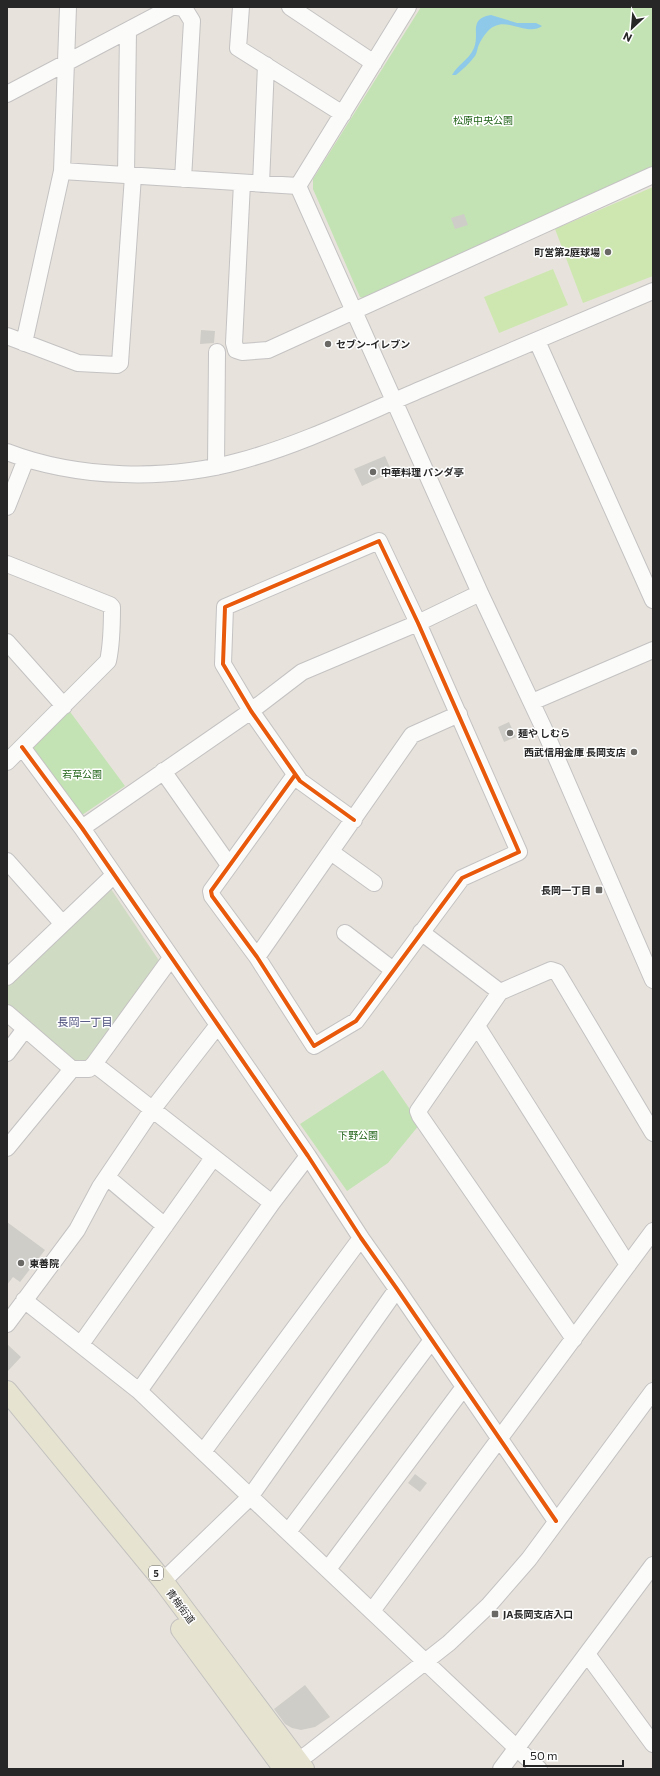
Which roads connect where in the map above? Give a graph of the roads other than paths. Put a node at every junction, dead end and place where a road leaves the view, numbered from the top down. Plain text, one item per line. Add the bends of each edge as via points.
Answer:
1 (68, 7) edge
2 (174, 7) edge
3 (241, 7) edge
4 (290, 7) edge
5 (407, 7) edge
6 (128, 31) junction
7 (66, 63) junction
8 (374, 63) junction
9 (266, 65) junction
10 (7, 94) edge
11 (343, 114) junction
12 (62, 171) junction
13 (653, 174) edge
14 (129, 175) junction
15 (183, 179) junction
16 (242, 183) junction
17 (261, 184) junction
18 (298, 186) junction
19 (653, 291) edge
20 (355, 311) junction
21 (7, 336) edge
22 (537, 341) junction
23 (24, 343) junction
24 (217, 352) dead end
25 (395, 401) junction
26 (7, 452) edge
27 (26, 459) junction
28 (216, 467) junction
29 (7, 507) edge
30 (7, 564) edge
31 (480, 593) junction
32 (653, 600) edge
33 (418, 623) junction
34 (7, 642) edge
35 (653, 650) edge
36 (532, 702) junction
37 (64, 706) junction
38 (251, 711) junction
39 (458, 714) junction
40 (22, 747) junction
41 (7, 762) edge
42 (163, 771) junction
43 (295, 775) junction
44 (354, 820) junction
45 (82, 828) junction
46 (331, 852) junction
47 (7, 861) edge
48 (229, 866) junction
49 (114, 875) junction
50 (374, 883) dead end
51 (62, 923) junction
52 (421, 932) junction
53 (345, 933) dead end
54 (256, 957) junction
55 (171, 958) junction
56 (393, 970) junction
57 (7, 977) edge
58 (653, 980) edge
59 (500, 992) junction
60 (7, 1013) edge
61 (218, 1025) junction
62 (477, 1026) junction
63 (25, 1029) junction
64 (7, 1053) edge
65 (94, 1064) junction
66 (72, 1069) junction
67 (152, 1110) junction
68 (12, 1131) edge
69 (653, 1133) edge
70 (7, 1148) edge
71 (308, 1156) junction
72 (213, 1158) junction
73 (107, 1177) junction
74 (272, 1203) junction
75 (165, 1226) junction
76 (653, 1231) edge
77 (361, 1238) junction
78 (628, 1265) junction
79 (397, 1289) junction
80 (16, 1304) edge
81 (7, 1324) edge
82 (574, 1339) junction
83 (432, 1340) junction
84 (80, 1344) junction
85 (464, 1387) junction
86 (7, 1391) edge
87 (139, 1391) junction
88 (653, 1391) edge
89 (7, 1410) edge
90 (500, 1440) junction
91 (203, 1452) junction
92 (250, 1497) junction
93 (556, 1521) junction
94 (288, 1532) junction
95 (653, 1565) edge
96 (328, 1569) junction
97 (163, 1581) junction
98 (372, 1611) junction
99 (587, 1654) junction
100 (426, 1663) junction
101 (653, 1744) edge
102 (517, 1747) junction
103 (293, 1767) edge
104 (502, 1769) edge
105 (539, 1769) edge

1 - 7 street
2 - 6 street
2 - 15 street via 184,8 192,21
3 - 9 street via 238,48
4 - 8 street
5 - 8 street
6 - 7 street
6 - 14 street
7 - 10 street
7 - 12 street
8 - 11 street
9 - 11 street
9 - 17 street
11 - 18 street
12 - 14 street
12 - 23 street
13 - 20 street
14 - 15 street
14 - 23 street via 120,363 78,363
15 - 16 street
16 - 17 street
16 - 20 street via 234,343 236,350 268,350
17 - 18 street
18 - 20 street
19 - 22 street
20 - 25 street
21 - 23 street
22 - 25 street
22 - 32 street
24 - 28 street
25 - 28 street via 289,445
25 - 31 street
26 - 27 street
27 - 28 street via 84,471 139,474
27 - 29 street
30 - 37 street via 112,607 108,661
31 - 33 street
31 - 36 street
33 - 38 street via 302,672
33 - 38 street via 379,541 225,607 223,664
33 - 39 street
34 - 37 street
35 - 36 street
36 - 58 street
37 - 40 street
38 - 42 street
38 - 43 street
39 - 44 street via 412,735
39 - 52 street via 519,852 462,878
40 - 41 street
40 - 45 street
42 - 45 street
42 - 48 street
43 - 44 street
43 - 48 street
44 - 46 street
45 - 49 street
46 - 50 street
46 - 54 street
47 - 51 street
48 - 54 street via 213,887 212,896
49 - 51 street
49 - 55 street
51 - 57 street
52 - 56 street
52 - 59 street
53 - 56 street
54 - 56 street via 314,1046 356,1021
55 - 61 street
55 - 65 street
59 - 62 street
59 - 69 street via 551,970 557,972
60 - 63 street
61 - 67 street
61 - 71 street
62 - 78 street
62 - 82 street via 418,1111
63 - 64 street
63 - 66 street
65 - 66 street via 89,1069
65 - 67 street
66 - 68 street
67 - 72 street
67 - 73 street
68 - 70 street
71 - 74 street
71 - 77 street
72 - 74 street
72 - 75 street
73 - 75 street
73 - 80 street via 77,1230
74 - 87 street
75 - 84 street
76 - 78 street
77 - 79 street
77 - 91 street
78 - 82 street
79 - 83 street
79 - 92 street
80 - 81 street
80 - 84 street
82 - 90 street
83 - 85 street
83 - 94 street
84 - 87 street
85 - 90 street
85 - 96 street
86 - 97 main road, 青梅街道 / 5
87 - 91 street
88 - 93 street
89 - 103 main road, 青梅街道 / 5
90 - 93 street
90 - 98 street
91 - 92 street
92 - 94 street
92 - 97 street
93 - 100 street via 529,1559 489,1605
94 - 96 street
95 - 99 street
96 - 98 street
97 - 103 main road, 青梅街道 / 5
98 - 100 street
99 - 101 street
99 - 102 street
100 - 102 street
100 - 103 street
102 - 104 street
102 - 105 street

